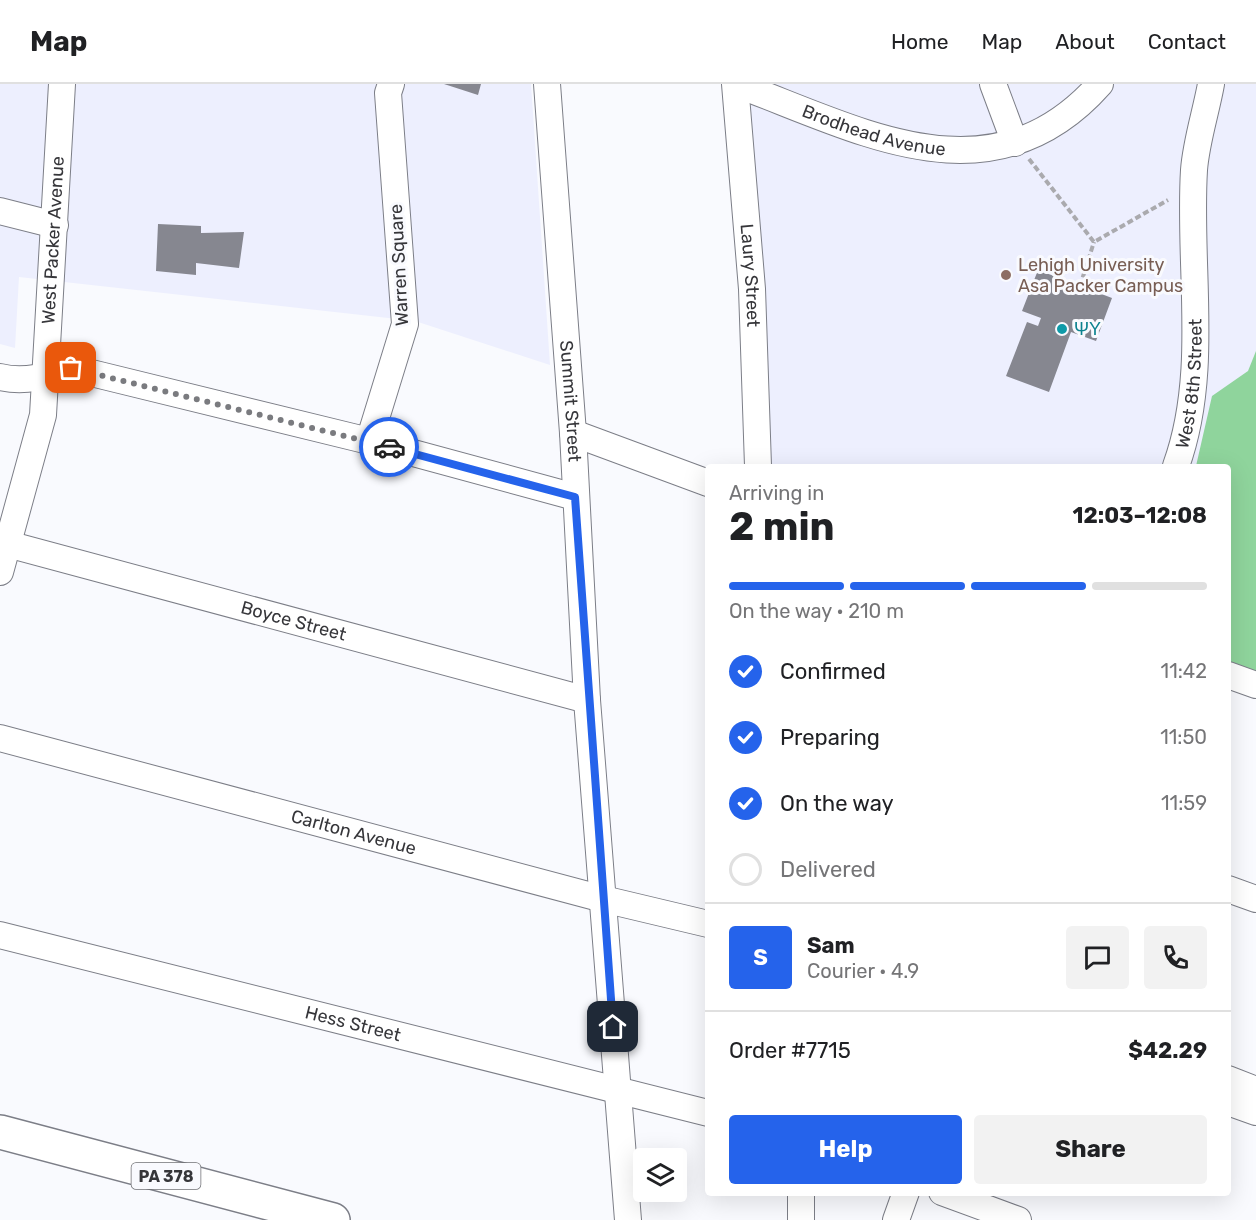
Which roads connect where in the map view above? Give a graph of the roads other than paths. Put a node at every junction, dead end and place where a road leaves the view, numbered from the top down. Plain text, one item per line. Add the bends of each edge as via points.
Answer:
1 (62, 84) edge
2 (391, 84) edge
3 (548, 84) edge
4 (736, 84) edge
5 (993, 84) edge
6 (1100, 84) edge
7 (1211, 84) edge
8 (1021, 150) junction
9 (0, 211) edge
10 (54, 225) junction
11 (0, 377) edge
12 (46, 377) junction
13 (573, 433) junction
14 (369, 441) junction
15 (758, 464) edge
16 (1177, 464) edge
17 (705, 482) edge
18 (575, 497) junction
19 (4, 543) edge
20 (0, 572) edge
21 (1231, 676) edge
22 (1256, 685) edge
23 (587, 700) junction
24 (0, 738) edge
25 (1231, 890) edge
26 (603, 899) junction
27 (1256, 899) edge
28 (705, 923) edge
29 (0, 935) edge
30 (1231, 1081) edge
31 (1256, 1090) edge
32 (619, 1092) junction
33 (1231, 1103) edge
34 (705, 1112) edge
35 (1256, 1112) edge
36 (0, 1132) edge
37 (801, 1196) edge
38 (905, 1196) edge
39 (953, 1196) edge
40 (333, 1220) edge
41 (628, 1220) edge
42 (801, 1220) edge
43 (896, 1220) edge
44 (1018, 1220) edge

1 - 10 street, West Packer Avenue
2 - 14 street, Warren Square via 388,100 405,324
3 - 13 street, Summit Street
4 - 8 street, Brodhead Avenue via 900,144 934,150
4 - 15 street, Laury Street via 752,289
5 - 8 street
6 - 8 street, Brodhead Avenue
7 - 16 street, West 8th Street via 1194,169 1195,365
9 - 10 street
10 - 12 street, West Packer Avenue
11 - 12 street via 15,381
12 - 14 street via 71,368
12 - 19 street, West Packer Avenue via 43,415
13 - 17 street
13 - 18 street, Summit Street
14 - 18 street
18 - 23 street, Summit Street
19 - 20 street, West Packer Avenue
19 - 23 street, Boyce Street
21 - 22 street
23 - 26 street, Summit Street
24 - 26 street, Carlton Avenue
25 - 27 street
26 - 28 street, Carlton Avenue
26 - 32 street, Summit Street
29 - 32 street, Hess Street
30 - 31 street
32 - 34 street, Hess Street
32 - 41 street, Summit Street
33 - 35 street
36 - 40 main road, PA 378
37 - 42 street
38 - 43 street
39 - 44 street

